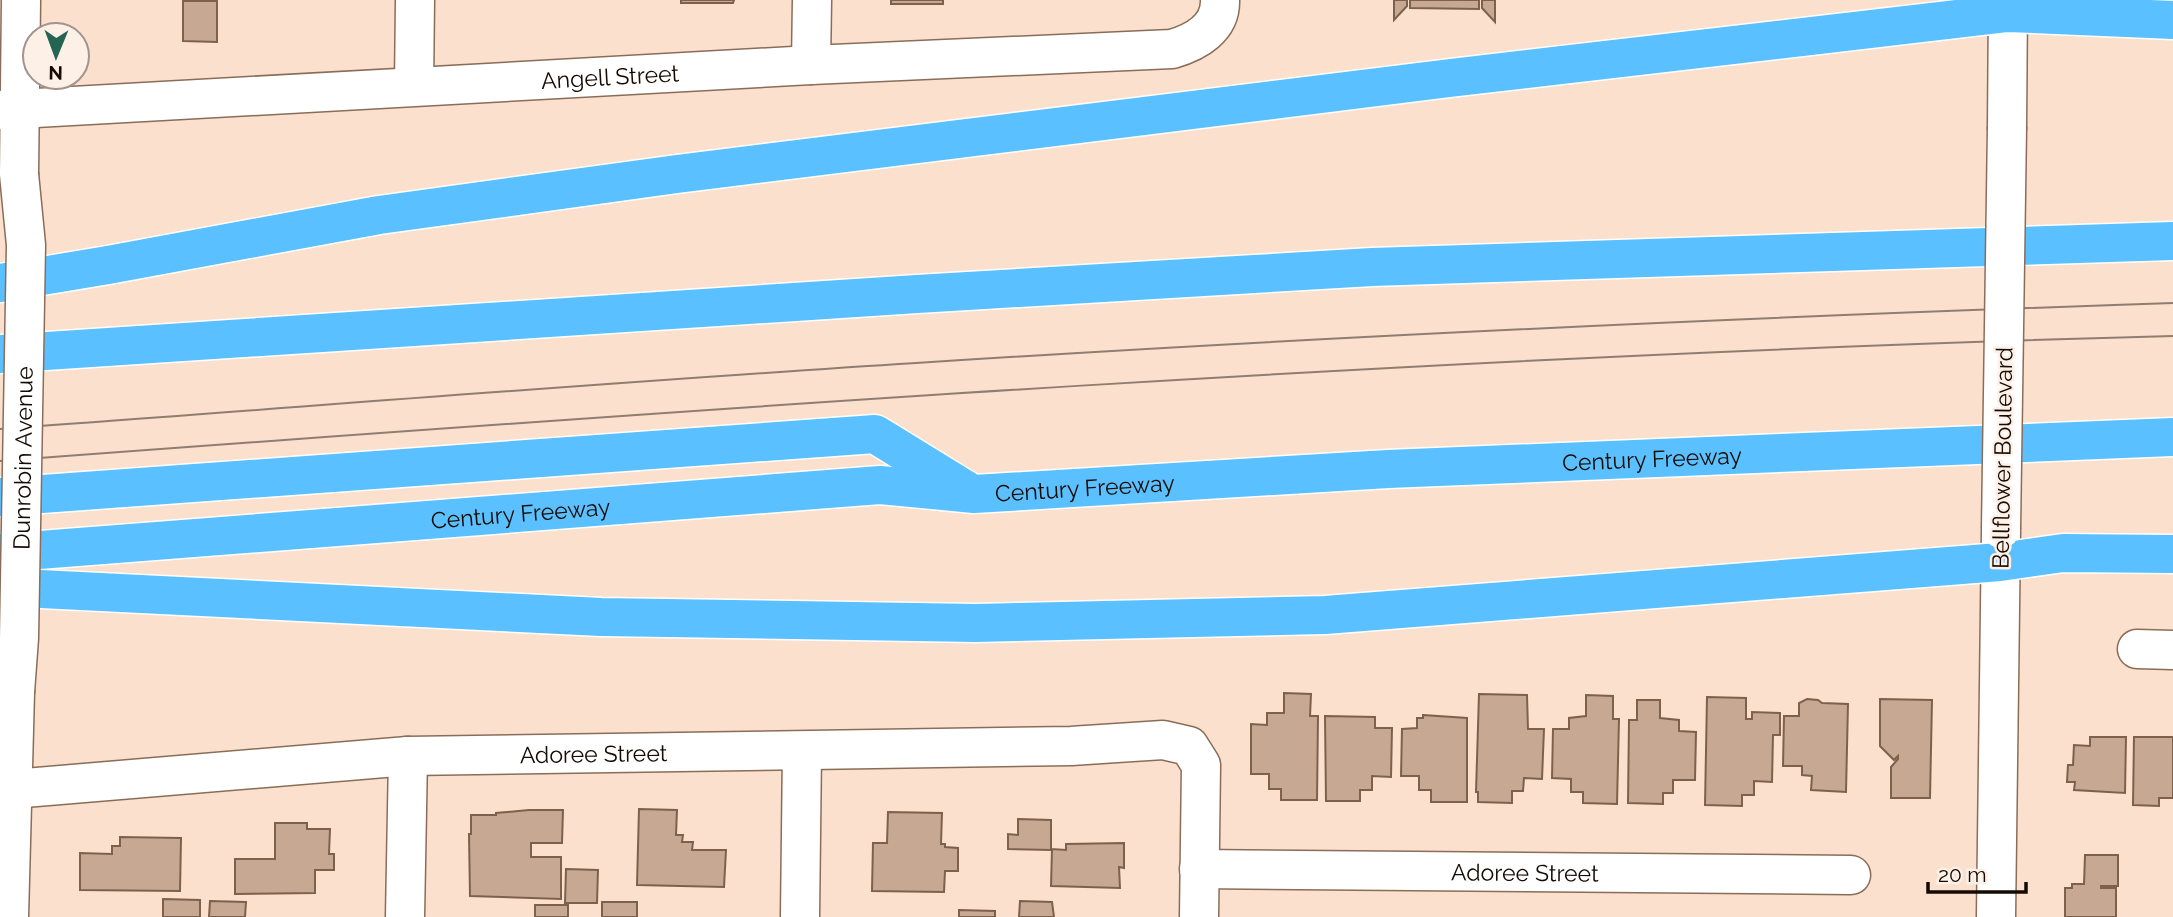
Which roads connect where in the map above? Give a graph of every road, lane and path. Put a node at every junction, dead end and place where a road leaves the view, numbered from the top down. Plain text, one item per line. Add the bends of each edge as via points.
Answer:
1 (21, 0) edge
2 (415, 0) edge
3 (812, 0) edge
4 (2008, 6) edge
5 (1216, 13) edge
6 (2173, 20) edge
7 (811, 65) junction
8 (414, 86) junction
9 (10, 109) edge
10 (2173, 241) edge
11 (0, 283) edge
12 (0, 354) edge
13 (2173, 437) edge
14 (974, 494) junction
15 (0, 497) edge
16 (2001, 545) junction
17 (0, 553) edge
18 (2173, 554) edge
19 (0, 587) edge
20 (802, 751) junction
21 (408, 755) junction
22 (6, 790) edge
23 (1199, 869) junction
24 (1850, 875) dead end
25 (9, 917) edge
26 (405, 917) edge
27 (800, 917) edge
28 (1199, 917) edge
29 (1996, 917) edge

1 - 9 street, Dunrobin Avenue
2 - 8 street
3 - 7 street
4 - 6 highway
4 - 11 highway via 379,215
4 - 16 street, Bellflower Boulevard, bridge
5 - 7 street, Angell Street via 1195,40 1172,49
7 - 8 street, Angell Street
8 - 9 street, Angell Street
9 - 22 street, Dunrobin Avenue, bridge via 26,245 19,638
10 - 12 highway via 1359,268
13 - 14 highway, Century Freeway via 1388,469
14 - 15 highway via 875,434
14 - 17 highway, Century Freeway via 880,485
16 - 18 highway via 2063,553
16 - 19 highway via 1325,615 975,623 601,617
16 - 29 street, Bellflower Boulevard
20 - 21 street, Adoree Street
20 - 23 street, Adoree Street via 1163,740 1189,746 1201,765
20 - 27 street
21 - 22 street, Adoree Street
21 - 26 street
22 - 25 street, Dunrobin Avenue
23 - 24 street, Adoree Street
23 - 28 street

